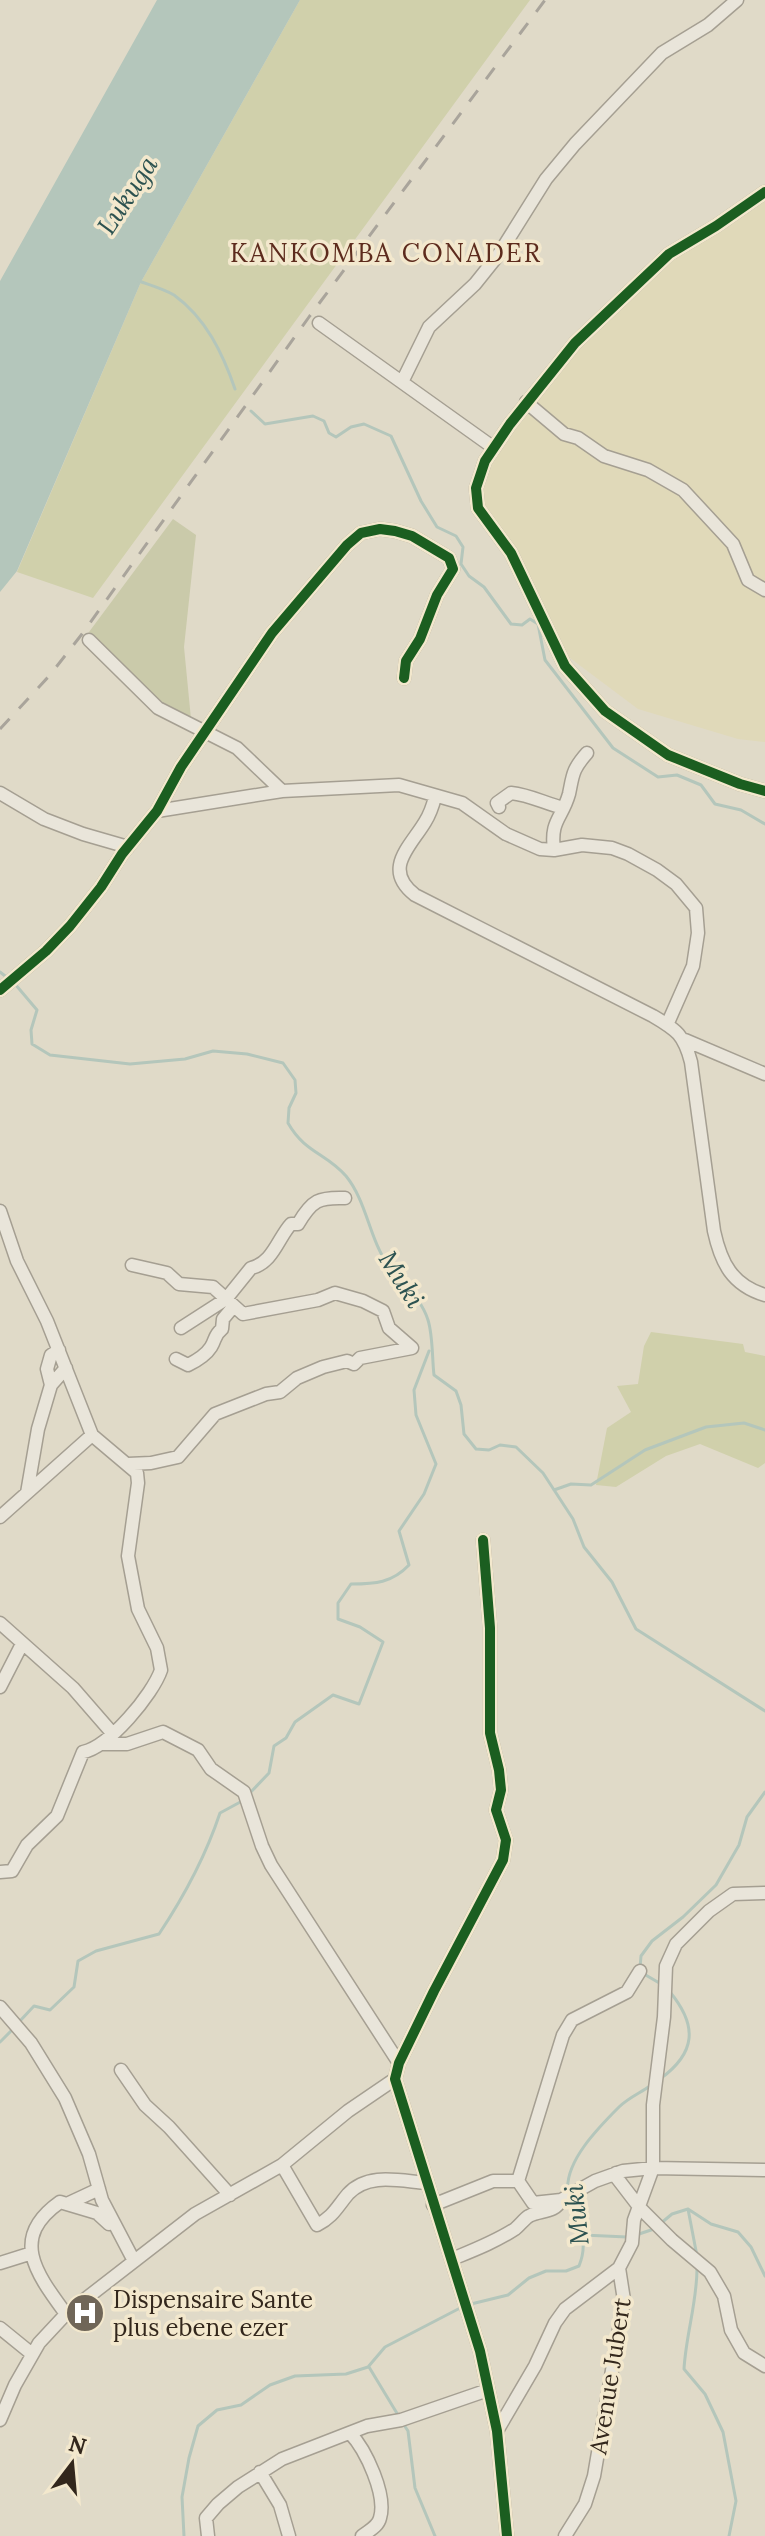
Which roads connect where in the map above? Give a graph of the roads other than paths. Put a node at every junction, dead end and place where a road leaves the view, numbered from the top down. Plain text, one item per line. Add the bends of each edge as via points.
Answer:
1 (737, 0) edge
2 (765, 192) edge
3 (319, 323) dead end
4 (402, 382) junction
5 (526, 402) junction
6 (494, 448) junction
7 (765, 590) edge
8 (89, 640) dead end
9 (404, 678) dead end
10 (205, 734) junction
11 (587, 753) dead end
12 (282, 791) junction
13 (765, 791) edge
14 (0, 793) edge
15 (435, 797) junction
16 (499, 807) dead end
17 (563, 808) junction
18 (157, 811) junction
19 (128, 847) junction
20 (554, 850) junction
21 (1, 990) edge
22 (667, 1025) junction
23 (685, 1040) junction
24 (765, 1074) edge
25 (345, 1198) dead end
26 (0, 1211) edge
27 (132, 1265) dead end
28 (765, 1295) edge
29 (230, 1303) junction
30 (181, 1328) dead end
31 (59, 1350) junction
32 (176, 1359) dead end
33 (66, 1368) junction
34 (51, 1385) junction
35 (92, 1435) junction
36 (128, 1464) junction
37 (27, 1493) junction
38 (0, 1517) edge
39 (483, 1540) dead end
40 (0, 1623) edge
41 (22, 1644) junction
42 (0, 1687) edge
43 (113, 1734) junction
44 (102, 1744) junction
45 (0, 1872) edge
46 (765, 1893) edge
47 (640, 1971) dead end
48 (0, 2007) edge
49 (399, 2063) junction
50 (121, 2070) dead end
51 (395, 2079) junction
52 (282, 2165) junction
53 (653, 2168) junction
54 (765, 2170) edge
55 (616, 2173) junction
56 (518, 2181) junction
57 (427, 2183) junction
58 (99, 2189) junction
59 (230, 2195) junction
60 (561, 2200) junction
61 (69, 2203) junction
62 (533, 2203) junction
63 (433, 2205) junction
64 (637, 2214) junction
65 (529, 2216) junction
66 (118, 2234) junction
67 (32, 2253) junction
68 (452, 2259) junction
69 (134, 2261) junction
70 (0, 2263) edge
71 (619, 2268) junction
72 (66, 2314) junction
73 (0, 2328) edge
74 (32, 2354) junction
75 (765, 2366) edge
76 (488, 2390) junction
77 (0, 2420) edge
78 (497, 2431) junction
79 (350, 2433) junction
80 (260, 2472) junction
81 (208, 2536) edge
82 (289, 2536) edge
83 (362, 2536) edge
84 (507, 2536) edge
85 (565, 2536) edge

1 - 4 street via 662,53 575,144 499,254 429,327
2 - 5 street via 669,254 575,343
3 - 4 street
4 - 6 street
5 - 6 street
5 - 7 street via 564,434 683,490 733,544 748,580
6 - 13 street via 476,488 478,508 511,553 565,666 605,711 668,755
8 - 10 street via 158,708
9 - 10 street via 406,661 453,569 449,558 412,536 380,529 361,533 272,633
10 - 12 street via 249,756
10 - 18 street
11 - 17 street via 570,778
12 - 15 street via 399,785
12 - 18 street
14 - 19 street via 44,819
15 - 20 street via 462,803 506,834
15 - 22 street via 401,860 403,885
16 - 17 street via 497,803 511,793
17 - 20 street via 551,832
18 - 19 street
19 - 21 street via 70,926
20 - 22 street via 582,845 628,854 676,884 696,908 693,966
22 - 23 street
23 - 24 street
23 - 28 street via 719,1255 740,1284
25 - 29 street via 323,1198 307,1209 298,1224 283,1233 280,1244 251,1268
26 - 31 street
27 - 29 street via 167,1273 179,1284 213,1287
29 - 30 street
29 - 32 street via 211,1347 188,1365
29 - 36 street via 243,1314 335,1293 383,1311 389,1328 412,1348 323,1367 280,1392 215,1414 178,1457
31 - 33 street
31 - 34 street via 51,1355 47,1369
33 - 34 street
33 - 35 street
34 - 37 street
35 - 36 street
35 - 37 street
36 - 43 street via 138,1483 128,1556 138,1609 157,1648 161,1670 134,1713
37 - 38 street
39 - 49 street via 490,1616 490,1733 499,1770 496,1810 506,1840 503,1860
40 - 41 street
41 - 42 street
41 - 43 street via 73,1688
43 - 44 street
44 - 45 street via 83,1752 57,1816 27,1845 12,1871
44 - 49 street via 127,1744 168,1733 198,1750 211,1769 244,1792 271,1865
46 - 53 street, Avenue Jubert via 733,1894 709,1911 676,1944 666,1966 653,2105
47 - 56 street via 627,1992 572,2020
48 - 58 street via 31,2043 65,2098
49 - 51 street
50 - 59 street via 145,2105
51 - 52 street
51 - 57 street
52 - 57 street via 317,2225 331,2218 350,2191 374,2178
52 - 59 street
53 - 54 street
53 - 55 street
53 - 64 street, Avenue Jubert
55 - 60 street
55 - 64 street
56 - 62 street
56 - 63 street via 493,2181
57 - 63 street
58 - 61 street
58 - 66 street
59 - 69 street via 195,2214
60 - 62 street
60 - 65 street via 553,2209
61 - 66 street via 97,2213
61 - 67 street via 60,2202 33,2227
62 - 65 street
63 - 68 street
64 - 71 street, Avenue Jubert via 632,2243
64 - 75 street via 710,2272 744,2353
65 - 68 street via 486,2246
66 - 69 street
67 - 70 street
67 - 72 street
68 - 76 street
69 - 72 street
71 - 78 street via 565,2309
71 - 85 street, Avenue Jubert via 624,2300 601,2443 585,2504
72 - 74 street
73 - 74 street
74 - 77 street
76 - 78 street
76 - 79 street
78 - 84 street
79 - 80 street
79 - 83 street via 367,2456 381,2502 377,2524
80 - 81 street via 206,2518
80 - 82 street via 280,2505

